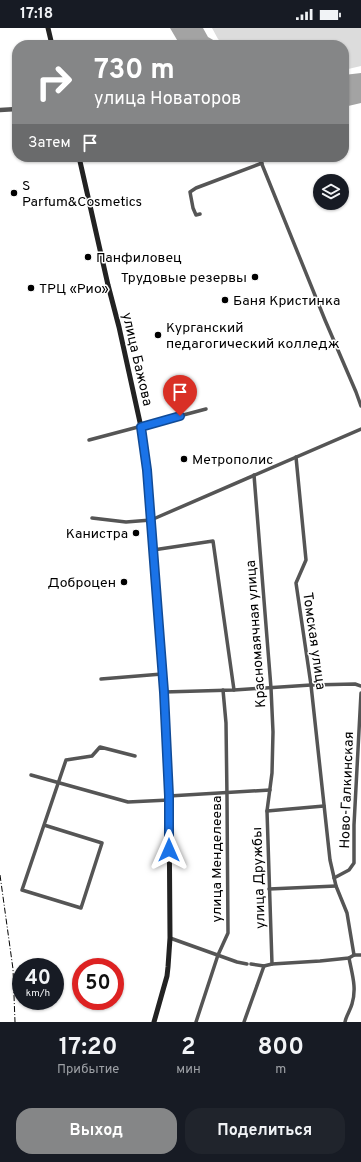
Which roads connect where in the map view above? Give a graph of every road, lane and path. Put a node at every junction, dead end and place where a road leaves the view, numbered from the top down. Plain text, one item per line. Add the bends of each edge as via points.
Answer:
1 (48, 28) edge
2 (51, 40) edge
3 (12, 109) edge
4 (0, 110) edge
5 (80, 162) edge
6 (262, 164) joint
7 (200, 214) dead end
8 (361, 406) edge
9 (206, 409) dead end
10 (141, 427) junction
11 (361, 428) edge
12 (88, 440) dead end
13 (296, 457) junction
14 (254, 475) junction
15 (92, 518) dead end
16 (150, 520) junction
17 (153, 550) junction
18 (162, 674) junction
19 (101, 678) dead end
20 (311, 685) junction
21 (361, 686) edge
22 (271, 688) junction
23 (224, 690) junction
24 (234, 690) junction
25 (164, 692) junction
26 (361, 693) edge
27 (134, 756) dead end
28 (31, 775) dead end
29 (58, 782) junction
30 (270, 791) junction
31 (227, 793) junction
32 (169, 798) junction
33 (324, 806) junction
34 (267, 811) junction
35 (44, 825) junction
36 (334, 878) junction
37 (336, 886) junction
38 (269, 889) junction
39 (170, 938) junction
40 (218, 955) junction
41 (354, 955) junction
42 (361, 955) edge
43 (349, 958) junction
44 (272, 964) junction
45 (264, 966) junction
46 (154, 1022) edge
47 (196, 1022) edge
48 (244, 1022) edge
49 (345, 1022) edge

1 - 2 main road
3 - 4 street
5 - 10 main road, улица Бажова
6 - 7 street via 190,192 196,215
6 - 8 street
9 - 10 street
10 - 12 street
10 - 16 main road, улица Бажова
11 - 13 street
13 - 14 street
13 - 20 street, Томская улица via 306,560 296,583
14 - 16 street
14 - 22 street, Красномаячная улица
15 - 16 street via 126,522
16 - 17 main road, улица Бажова
17 - 18 main road, улица Бажова
17 - 24 street via 213,541
18 - 19 street
18 - 25 main road, улица Бажова
20 - 21 street
20 - 22 street
20 - 33 street, Томская улица
22 - 24 street
22 - 30 street, Красномаячная улица via 273,732
23 - 24 street
23 - 25 street
23 - 31 street, улица Менделеева
25 - 32 main road, улица Бажова
26 - 36 street, Ново-Галкинская via 354,863 349,870
27 - 29 street via 100,747 92,756 66,760
28 - 29 street
29 - 32 street via 128,802
29 - 35 street
30 - 31 street
30 - 34 street, улица Дружбы
31 - 32 street
31 - 40 street, улица Менделеева via 228,933
32 - 39 main road, улица Бажова
33 - 34 street
33 - 36 street, Томская улица
34 - 38 street, улица Дружбы
35 - 35 street via 102,843 81,908 22,890
36 - 37 street, Томская улица
37 - 38 street
37 - 41 street, Томская улица via 347,913
38 - 44 street, улица Дружбы
39 - 40 street
39 - 46 main road, улица Бажова via 167,976
40 - 45 street via 237,962
40 - 47 street, улица Менделеева
41 - 42 street
41 - 43 street
43 - 44 street
43 - 49 street via 355,994
44 - 45 street
45 - 48 street

